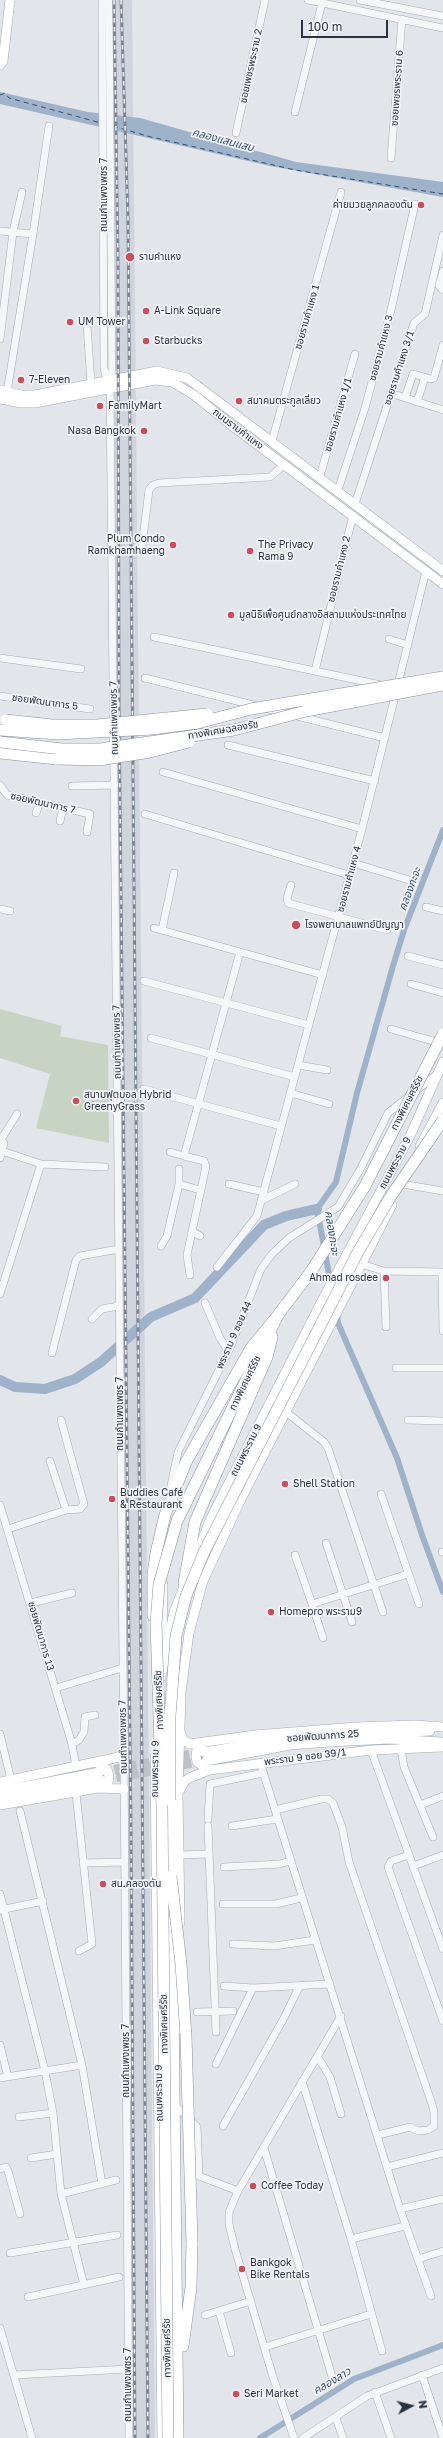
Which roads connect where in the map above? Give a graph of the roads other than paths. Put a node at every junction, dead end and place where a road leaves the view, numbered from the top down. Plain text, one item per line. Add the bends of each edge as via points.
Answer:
1 (5, 0) edge
2 (10, 0) edge
3 (102, 0) edge
4 (109, 0) edge
5 (265, 0) edge
6 (308, 0) edge
7 (360, 0) edge
8 (380, 2) edge
9 (322, 3) junction
10 (443, 16) edge
11 (402, 19) junction
12 (443, 28) edge
13 (0, 44) edge
14 (0, 65) edge
15 (106, 86) junction
16 (295, 112) dead end
17 (49, 126) dead end
18 (236, 133) dead end
19 (391, 158) dead end
20 (22, 192) dead end
21 (341, 192) dead end
22 (415, 204) dead end
23 (0, 231) edge
24 (12, 232) junction
25 (33, 234) junction
26 (443, 235) edge
27 (443, 271) edge
28 (443, 290) edge
29 (88, 325) dead end
30 (0, 338) edge
31 (443, 345) edge
32 (355, 354) dead end
33 (425, 377) junction
34 (109, 379) junction
35 (91, 383) junction
36 (110, 389) junction
37 (4, 391) edge
38 (390, 393) junction
39 (405, 398) junction
40 (0, 399) edge
41 (417, 402) junction
42 (443, 410) edge
43 (232, 412) junction
44 (225, 420) junction
45 (272, 441) junction
46 (285, 464) junction
47 (320, 476) junction
48 (338, 490) junction
49 (355, 504) junction
50 (353, 515) junction
51 (142, 546) dead end
52 (431, 562) junction
53 (426, 571) junction
54 (443, 571) edge
55 (443, 584) edge
56 (154, 637) dead end
57 (389, 639) dead end
58 (408, 644) junction
59 (0, 658) edge
60 (81, 669) dead end
61 (315, 671) junction
62 (443, 677) edge
63 (144, 678) dead end
64 (443, 685) edge
65 (397, 689) junction
66 (0, 696) edge
67 (90, 709) dead end
68 (251, 709) junction
69 (3, 720) edge
70 (0, 730) edge
71 (234, 730) junction
72 (385, 738) junction
73 (0, 742) edge
74 (228, 744) dead end
75 (0, 753) edge
76 (163, 772) dead end
77 (375, 781) junction
78 (0, 785) edge
79 (115, 785) junction
80 (72, 786) dead end
81 (40, 802) junction
82 (63, 808) junction
83 (36, 814) dead end
84 (145, 814) dead end
85 (60, 820) dead end
86 (362, 829) junction
87 (87, 832) dead end
88 (353, 863) junction
89 (174, 873) dead end
90 (349, 875) junction
91 (409, 880) dead end
92 (291, 885) dead end
93 (426, 907) dead end
94 (0, 909) edge
95 (10, 911) dead end
96 (443, 911) edge
97 (339, 917) junction
98 (154, 928) dead end
99 (162, 930) junction
100 (387, 930) dead end
101 (240, 952) junction
102 (408, 956) dead end
103 (443, 965) edge
104 (323, 975) junction
105 (144, 981) dead end
106 (411, 984) dead end
107 (443, 993) edge
108 (226, 1003) junction
109 (309, 1025) junction
110 (391, 1029) dead end
111 (443, 1034) edge
112 (151, 1038) dead end
113 (443, 1044) edge
114 (212, 1055) junction
115 (443, 1062) edge
116 (298, 1065) junction
117 (327, 1070) dead end
118 (441, 1074) edge
119 (295, 1077) junction
120 (144, 1089) dead end
121 (290, 1094) junction
122 (329, 1104) dead end
123 (443, 1104) edge
124 (198, 1105) junction
125 (17, 1114) dead end
126 (443, 1120) edge
127 (281, 1126) junction
128 (1, 1138) edge
129 (170, 1152) dead end
130 (1, 1154) edge
131 (184, 1156) junction
132 (41, 1164) junction
133 (106, 1167) dead end
134 (179, 1169) dead end
135 (179, 1184) junction
136 (229, 1184) dead end
137 (295, 1184) dead end
138 (402, 1184) junction
139 (200, 1190) junction
140 (443, 1191) edge
141 (264, 1192) junction
142 (262, 1200) junction
143 (192, 1231) junction
144 (200, 1236) dead end
145 (161, 1246) dead end
146 (119, 1249) junction
147 (362, 1264) junction
148 (217, 1267) dead end
149 (384, 1271) junction
150 (443, 1272) edge
151 (190, 1275) dead end
152 (0, 1294) edge
153 (205, 1303) dead end
154 (119, 1306) junction
155 (278, 1315) junction
156 (92, 1319) dead end
157 (386, 1327) dead end
158 (443, 1331) edge
159 (228, 1350) junction
160 (52, 1353) dead end
161 (396, 1368) dead end
162 (443, 1368) edge
163 (275, 1393) junction
164 (291, 1402) junction
165 (286, 1412) junction
166 (61, 1420) dead end
167 (408, 1420) dead end
168 (443, 1421) edge
169 (50, 1461) dead end
170 (381, 1494) dead end
171 (0, 1505) edge
172 (66, 1510) junction
173 (165, 1514) junction
174 (8, 1529) junction
175 (326, 1543) dead end
176 (295, 1555) dead end
177 (408, 1574) junction
178 (184, 1583) junction
179 (374, 1584) junction
180 (72, 1593) dead end
181 (343, 1594) junction
182 (31, 1603) junction
183 (312, 1604) junction
184 (419, 1604) dead end
185 (383, 1612) dead end
186 (352, 1622) dead end
187 (323, 1638) dead end
188 (163, 1663) junction
189 (122, 1668) junction
190 (160, 1683) junction
191 (56, 1688) junction
192 (95, 1715) dead end
193 (443, 1727) edge
194 (180, 1730) junction
195 (443, 1731) edge
196 (0, 1734) edge
197 (205, 1742) junction
198 (443, 1742) edge
199 (72, 1744) junction
200 (443, 1747) edge
201 (401, 1749) junction
202 (371, 1750) junction
203 (124, 1756) junction
204 (260, 1762) junction
205 (76, 1767) junction
206 (209, 1770) junction
207 (263, 1773) junction
208 (99, 1776) junction
209 (11, 1780) junction
210 (0, 1782) edge
211 (124, 1789) junction
212 (0, 1791) edge
213 (76, 1793) junction
214 (178, 1794) junction
215 (443, 1796) edge
216 (0, 1798) edge
217 (0, 1805) edge
218 (420, 1805) junction
219 (275, 1810) junction
220 (20, 1811) dead end
221 (277, 1819) junction
222 (232, 1826) dead end
223 (433, 1837) dead end
224 (208, 1854) junction
225 (179, 1855) junction
226 (409, 1855) junction
227 (443, 1855) edge
228 (290, 1861) junction
229 (124, 1862) junction
230 (83, 1864) junction
231 (413, 1866) junction
232 (224, 1867) dead end
233 (171, 1876) junction
234 (0, 1894) edge
235 (302, 1898) junction
236 (43, 1901) junction
237 (223, 1904) dead end
238 (2, 1910) edge
239 (314, 1940) junction
240 (233, 1944) dead end
241 (443, 1946) edge
242 (79, 1951) dead end
243 (330, 1984) junction
244 (224, 1986) dead end
245 (299, 1987) junction
246 (253, 1988) junction
247 (440, 2003) edge
248 (233, 2011) dead end
249 (197, 2012) dead end
250 (215, 2012) junction
251 (341, 2016) junction
252 (443, 2021) edge
253 (216, 2032) dead end
254 (0, 2045) edge
255 (317, 2056) junction
256 (216, 2064) dead end
257 (82, 2065) junction
258 (45, 2071) junction
259 (8, 2077) junction
260 (0, 2078) edge
261 (302, 2081) junction
262 (180, 2110) junction
263 (53, 2113) junction
264 (341, 2114) dead end
265 (19, 2117) dead end
266 (224, 2126) dead end
267 (378, 2135) junction
268 (264, 2148) junction
269 (443, 2153) edge
270 (57, 2154) junction
271 (31, 2158) dead end
272 (387, 2167) junction
273 (0, 2169) edge
274 (116, 2180) dead end
275 (102, 2184) junction
276 (238, 2191) junction
277 (61, 2194) junction
278 (443, 2199) edge
279 (400, 2209) junction
280 (20, 2214) dead end
281 (405, 2226) junction
282 (117, 2235) dead end
283 (351, 2239) junction
284 (73, 2242) junction
285 (443, 2251) edge
286 (10, 2253) dead end
287 (418, 2259) junction
288 (119, 2277) dead end
289 (84, 2285) junction
290 (431, 2296) dead end
291 (28, 2298) dead end
292 (251, 2301) junction
293 (219, 2311) junction
294 (371, 2314) junction
295 (205, 2315) dead end
296 (0, 2328) edge
297 (318, 2331) junction
298 (265, 2347) junction
299 (182, 2351) junction
300 (382, 2351) dead end
301 (231, 2353) dead end
302 (443, 2368) edge
303 (128, 2369) junction
304 (14, 2375) junction
305 (422, 2375) junction
306 (333, 2380) dead end
307 (375, 2392) junction
308 (336, 2418) junction
309 (32, 2438) edge
310 (128, 2438) edge
311 (162, 2438) edge
312 (168, 2438) edge
313 (178, 2438) edge
314 (183, 2438) edge
315 (294, 2438) edge
316 (304, 2438) edge
317 (343, 2438) edge
318 (391, 2438) edge
319 (443, 2438) edge

1 - 13 main road
2 - 14 main road via 3,61
3 - 15 street, ถนนกำแพงเพชร 7
4 - 15 street, ถนนกำแพงเพชร 7
5 - 18 street, ซอยเพชรพระราม 2
6 - 9 street
7 - 8 street
8 - 10 street
9 - 11 street
9 - 16 street
11 - 12 street
11 - 19 street, ซอยเพชรพระราม 6
15 - 34 street, ถนนกำแพงเพชร 7
17 - 25 street
20 - 24 street
21 - 45 street, ซอยรามคำแหง 1
22 - 48 street, ซอยรามคำแหง 3 via 365,408
23 - 24 street
24 - 25 street
24 - 30 street
25 - 37 street
26 - 38 street, ซอยรามคำแหง 3/1 via 425,314 414,323
27 - 28 street via 439,286
29 - 35 street
31 - 33 street via 434,378
32 - 47 street, ซอยรามคำแหง 1/1
33 - 39 street via 413,374
33 - 41 street
34 - 35 main road, ถนนรามคำแหง
34 - 36 street, ถนนกำแพงเพชร 7
34 - 43 main road, ถนนรามคำแหง via 157,371 177,374 197,384
35 - 37 main road, ถนนรามคำแหง via 35,394 21,395
36 - 40 main road, ถนนรามคำแหง via 34,403 21,404
36 - 44 main road, ถนนรามคำแหง via 155,380 172,382 194,395
36 - 79 street, ถนนกำแพงเพชร 7
38 - 39 street
38 - 49 street, ซอยรามคำแหง 3/1
39 - 41 street
41 - 42 street
43 - 44 main road
43 - 45 main road, ถนนรามคำแหง
44 - 46 main road, ถนนรามคำแหง
45 - 47 main road, ถนนรามคำแหง
46 - 50 main road, ถนนรามคำแหง
46 - 51 street via 270,477 153,485 149,490
47 - 48 main road, ถนนรามคำแหง
48 - 49 main road, ถนนรามคำแหง
49 - 52 main road, ถนนรามคำแหง
50 - 53 main road, ถนนรามคำแหง
50 - 61 street, ซอยรามคำแหง 2
52 - 53 main road
52 - 54 main road, ถนนรามคำแหง
53 - 55 main road, ถนนรามคำแหง
53 - 58 street, ซอยรามคำแหง 4
56 - 61 street
57 - 58 street
58 - 65 street, ซอยรามคำแหง 4
59 - 60 street
61 - 65 street
62 - 68 highway, ทางพิเศษฉลองรัช, bridge
63 - 72 street
64 - 71 highway, ทางพิเศษฉลองรัช, bridge via 306,711
65 - 72 street, ซอยรามคำแหง 4
66 - 67 street, ซอยพัฒนาการ 5
68 - 69 highway, bridge via 97,726
68 - 70 highway, ทางพิเศษฉลองรัช, bridge via 198,723 144,729 58,734
71 - 73 highway, ทางพิเศษฉลองรัช, bridge via 100,749 62,749
71 - 75 highway, bridge via 150,752 99,760
72 - 77 street, ซอยรามคำแหง 4
74 - 77 street
76 - 86 street
77 - 86 street, ซอยรามคำแหง 4
78 - 81 street, ซอยพัฒนาการ 7 via 7,795
79 - 80 street
79 - 146 street, ถนนกำแพงเพชร 7
81 - 82 street, ซอยพัฒนาการ 7
81 - 83 street
82 - 85 street
82 - 87 street, ซอยพัฒนาการ 7 via 91,815
84 - 90 street
86 - 88 street, ซอยรามคำแหง 4
88 - 90 street, ซอยรามคำแหง 4
88 - 91 street
89 - 99 street
90 - 97 street, ซอยรามคำแหง 4
92 - 97 street via 288,903
93 - 96 street
94 - 95 street
97 - 100 street
97 - 104 street, ซอยรามคำแหง 4
98 - 99 street
99 - 101 street
101 - 104 street
101 - 108 street
102 - 103 street
104 - 109 street, ซอยรามคำแหง 4
105 - 108 street
106 - 107 street
108 - 109 street
108 - 114 street
109 - 116 street, ซอยรามคำแหง 4
110 - 113 street
111 - 155 highway, ทางพิเศษศรีรัช, bridge via 365,1186 312,1270
112 - 114 street
114 - 119 street
114 - 124 street
115 - 118 main road, ถนนพระราม 9
116 - 117 street
116 - 119 street, ซอยรามคำแหง 4
118 - 159 street, พระราม 9 ซอย 44 via 388,1113 342,1202 331,1213 289,1238 272,1254 261,1269
118 - 163 main road, ถนนพระราม 9
119 - 121 street, ซอยรามคำแหง 4
120 - 124 street
121 - 122 street
121 - 127 street, ซอยรามคำแหง 4
123 - 138 main road, ถนนพระราม 9
124 - 127 street
124 - 131 street
125 - 128 street
126 - 233 highway, ทางพิเศษศรีรัช, bridge via 391,1196 359,1250 204,1552 186,1596 176,1636 172,1670
127 - 141 street, ซอยรามคำแหง 4
128 - 130 street via 4,1144
129 - 131 street
130 - 132 street
131 - 139 street via 205,1163
132 - 133 street
132 - 152 street
134 - 135 street
135 - 139 street
135 - 145 street via 167,1236
136 - 141 street
137 - 142 street
138 - 140 street
138 - 147 main road, ถนนพระราม 9
139 - 143 street
141 - 142 street, ซอยรามคำแหง 4
142 - 148 street, ซอยรามคำแหง 4 via 253,1225
143 - 144 street
143 - 151 street via 187,1255
146 - 154 street, ถนนกำแพงเพชร 7
146 - 160 street via 80,1256 76,1260
147 - 149 street
147 - 164 main road, ถนนพระราม 9
149 - 150 street
149 - 157 street
150 - 158 street
153 - 159 street
154 - 156 street via 102,1309
154 - 189 street, ถนนกำแพงเพชร 7
155 - 173 highway via 251,1348 186,1462
155 - 178 highway via 268,1357 195,1522
155 - 312 highway, ทางพิเศษศรีรัช, bridge via 177,1521 159,1584 156,1623 162,1808
159 - 173 street, พระราม 9 ซอย 44 via 178,1452
161 - 162 street
163 - 164 main road
163 - 178 main road, ถนนพระราม 9 via 211,1518
164 - 165 main road, ถนนพระราม 9
165 - 179 street via 328,1448
165 - 194 main road, ถนนพระราม 9 via 241,1499 203,1581 189,1633 181,1692
166 - 172 street via 84,1504 80,1509
167 - 168 street
169 - 172 street
170 - 177 street
171 - 174 street, ซอยพัฒนาการ 13
172 - 174 street
173 - 188 street, พระราม 9 ซอย 44
173 - 190 highway via 156,1554 152,1592
174 - 182 street, ซอยพัฒนาการ 13
175 - 181 street
176 - 183 street
177 - 179 street
177 - 184 street
178 - 188 main road, ถนนพระราม 9 via 174,1612
179 - 181 street
179 - 185 street
180 - 182 street
181 - 183 street
181 - 186 street
182 - 191 street, ซอยพัฒนาการ 13
183 - 187 street
188 - 190 main road, ถนนพระราม 9
189 - 191 street
189 - 203 street, ถนนกำแพงเพชร 7
190 - 311 main road, ถนนพระราม 9 via 155,1799
191 - 199 street, ซอยพัฒนาการ 13
192 - 199 street via 85,1717 84,1732 79,1740
193 - 197 main road via 356,1727 255,1735
194 - 197 main road via 183,1740 187,1743
194 - 214 main road, ถนนพระราม 9
195 - 198 main road, ซอยพัฒนาการ 25 via 292,1738 205,1756 323,1742 389,1739
196 - 209 street
197 - 206 main road via 197,1749 196,1756 197,1762
199 - 205 street, ซอยพัฒนาการ 13
200 - 201 main road, พระราม 9 ซอย 39/1
201 - 202 main road, พระราม 9 ซอย 39/1
201 - 218 street via 404,1768
202 - 204 main road, พระราม 9 ซอย 39/1
202 - 226 street
203 - 208 main road
203 - 211 street, ถนนกำแพงเพชร 7
204 - 206 main road, พระราม 9 ซอย 39/1
204 - 207 street
205 - 208 main road
205 - 209 main road
206 - 214 main road, พระราม 9 ซอย 39/1 via 189,1778
207 - 219 street
207 - 224 street via 210,1784
208 - 211 main road
208 - 212 main road
208 - 213 main road
208 - 216 main road
209 - 210 main road
211 - 229 street, ถนนกำแพงเพชร 7
213 - 217 main road
213 - 230 street
214 - 225 main road, ถนนพระราม 9
215 - 218 street
218 - 223 street
219 - 221 street
219 - 267 street via 321,1799 328,1799 333,1803 342,1827 349,1862 432,2104 434,2126 428,2130 418,2131 410,2127
220 - 236 street
221 - 222 street
221 - 228 street
224 - 225 street
224 - 250 street
225 - 262 main road, ถนนพระราม 9
226 - 231 street
226 - 247 street via 390,1861 388,1866
227 - 231 street
228 - 232 street via 280,1864
228 - 235 street
229 - 230 street
229 - 303 street, ถนนกำแพงเพชร 7
230 - 242 street via 92,1944
231 - 241 street
233 - 299 highway, bridge via 186,2036 192,2243 191,2287
233 - 313 highway, ทางพิเศษศรีรัช, bridge
234 - 238 street
235 - 237 street via 276,1904
235 - 239 street
236 - 238 street
236 - 257 street
238 - 258 street
239 - 240 street via 274,1946
239 - 243 street
243 - 245 street
243 - 251 street
244 - 246 street
245 - 246 street
245 - 266 street
246 - 256 street
247 - 252 street
248 - 250 street
249 - 250 street
250 - 253 street
251 - 255 street
251 - 267 street
254 - 259 street
255 - 261 street
255 - 264 street via 330,2077
257 - 258 street
257 - 275 street
258 - 259 street
258 - 263 street
259 - 260 street
261 - 268 street
261 - 283 street
262 - 276 street via 197,2127 199,2176
262 - 299 main road, ถนนพระราม 9
263 - 265 street
263 - 270 street
267 - 272 street
268 - 276 street
268 - 297 street
269 - 272 street
270 - 271 street
270 - 277 street
272 - 279 street
273 - 280 street via 6,2167 8,2171
274 - 275 street
275 - 277 street
276 - 292 street via 231,2204 229,2224
277 - 284 street
278 - 279 street
279 - 281 street
281 - 283 street
281 - 287 street
282 - 284 street
283 - 294 street
284 - 286 street
284 - 289 street
285 - 287 street
287 - 290 street
288 - 289 street
289 - 291 street
292 - 293 street
292 - 298 street
293 - 295 street
293 - 301 street
294 - 297 street
294 - 300 street
296 - 304 street
297 - 298 street
297 - 306 street
298 - 315 street
299 - 314 main road, ถนนพระราม 9
302 - 305 street
303 - 304 street
303 - 310 street, ถนนกำแพงเพชร 7
304 - 309 street
305 - 307 street
305 - 319 street
307 - 308 street
307 - 318 street
308 - 316 street
308 - 317 street

